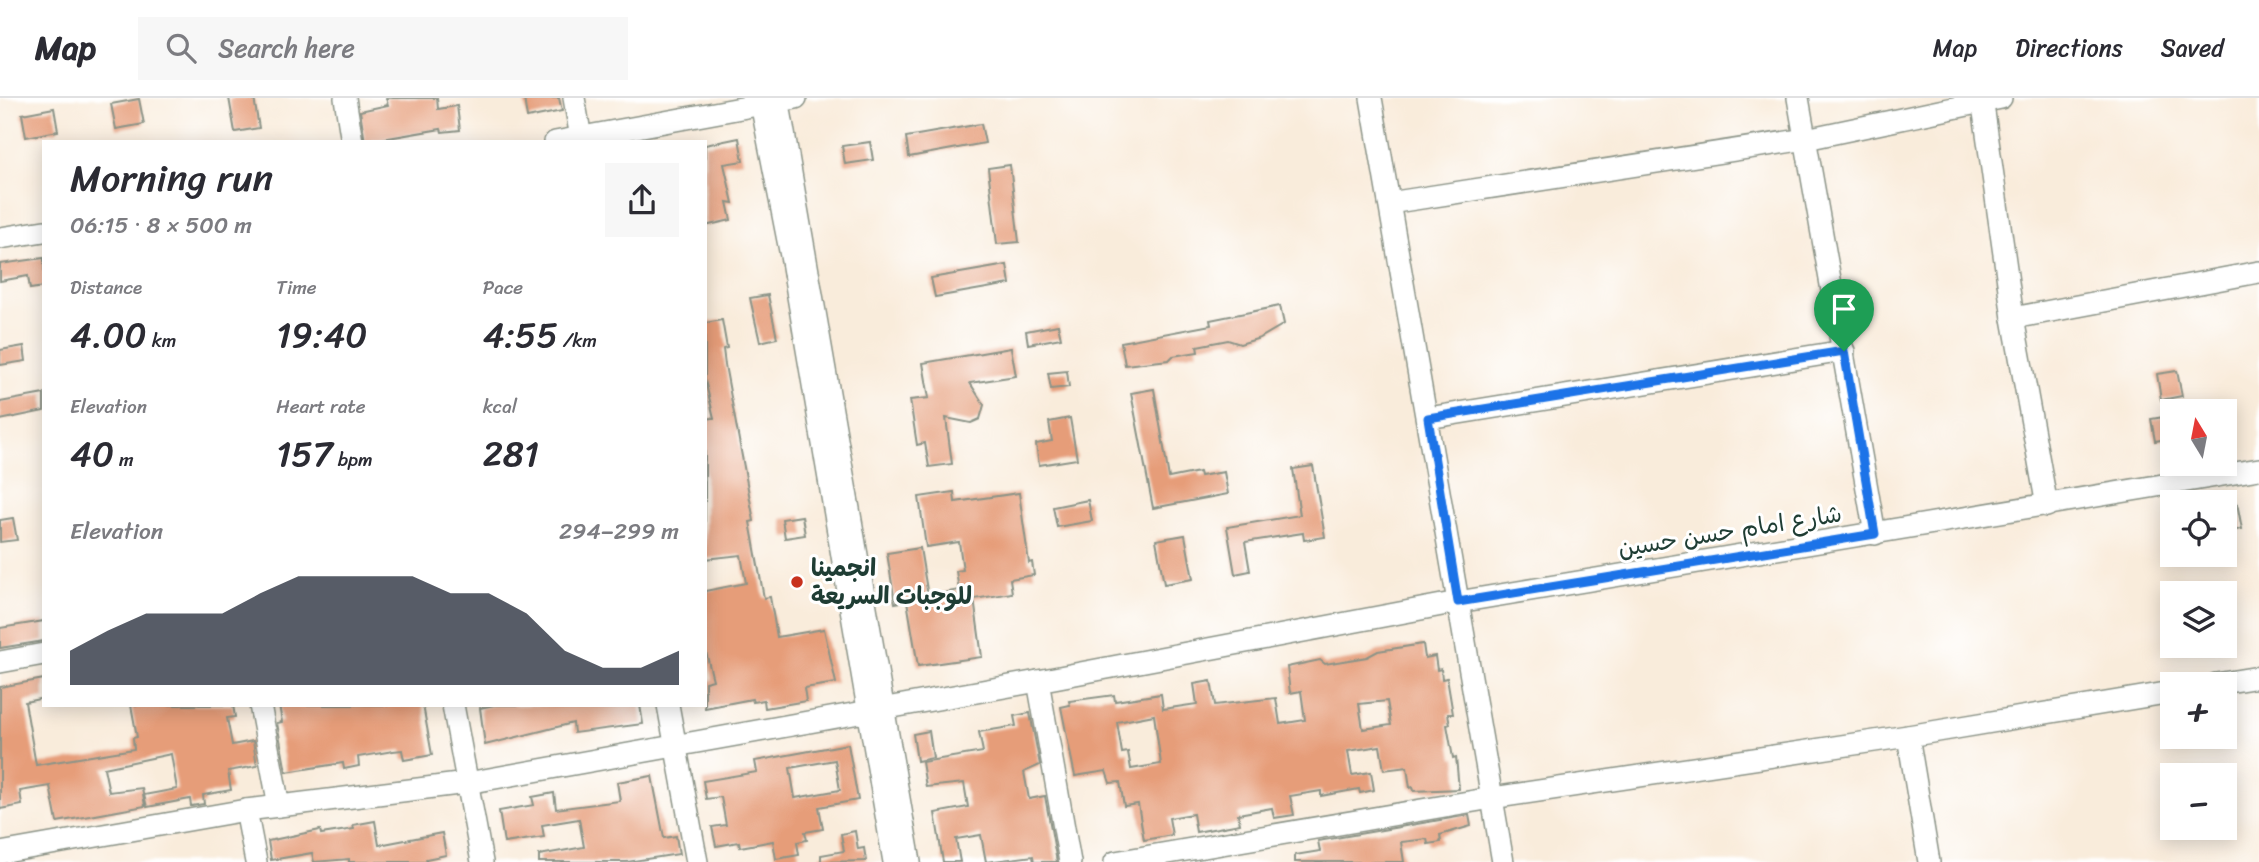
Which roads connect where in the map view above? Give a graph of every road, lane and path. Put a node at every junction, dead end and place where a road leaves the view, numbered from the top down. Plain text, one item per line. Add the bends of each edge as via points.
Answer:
1 (345, 98) edge
2 (574, 98) edge
3 (1371, 98) edge
4 (1798, 98) edge
5 (1989, 99) edge
6 (775, 100) edge
7 (1806, 139) junction
8 (352, 140) edge
9 (570, 140) edge
10 (1389, 203) junction
11 (42, 231) edge
12 (0, 238) edge
13 (2259, 272) edge
14 (2013, 318) junction
15 (1844, 351) junction
16 (1428, 418) junction
17 (2259, 472) edge
18 (2047, 506) junction
19 (1875, 534) junction
20 (1458, 602) junction
21 (42, 654) edge
22 (0, 662) edge
23 (2259, 677) edge
24 (1038, 681) junction
25 (2237, 681) edge
26 (2160, 694) edge
27 (260, 707) edge
28 (453, 707) edge
29 (668, 707) edge
30 (876, 710) junction
31 (1908, 736) junction
32 (675, 747) junction
33 (467, 783) junction
34 (1492, 798) junction
35 (279, 806) junction
36 (246, 810) junction
37 (0, 853) edge
38 (57, 853) edge
39 (256, 862) edge
40 (482, 862) edge
41 (697, 862) edge
42 (894, 862) edge
43 (910, 862) edge
44 (1070, 862) edge
45 (1115, 862) edge
46 (1503, 862) edge
47 (1929, 862) edge

1 - 8 street
2 - 9 street
3 - 10 street
4 - 7 street
5 - 7 street
5 - 14 street
6 - 9 street
6 - 30 street
7 - 10 street
7 - 15 street
10 - 16 street
11 - 12 street
13 - 14 street
14 - 18 street
15 - 16 street
15 - 19 street
16 - 20 street
17 - 18 street, شارع امام حسن حسين
18 - 19 street, شارع امام حسن حسين
19 - 20 street, شارع امام حسن حسين
20 - 24 street, شارع امام حسن حسين
20 - 34 street
21 - 22 street
23 - 25 street
24 - 30 street, شارع امام حسن حسين
24 - 44 street
26 - 31 street
27 - 35 street
28 - 33 street
29 - 32 street
30 - 32 street, شارع امام حسن حسين
30 - 42 street
30 - 43 street
31 - 34 street
31 - 47 street
32 - 33 street, شارع امام حسن حسين
32 - 41 street
33 - 35 street, شارع امام حسن حسين
33 - 40 street
34 - 45 street
34 - 46 street
35 - 36 street, شارع امام حسن حسين
36 - 38 street, شارع امام حسن حسين
36 - 39 street
37 - 38 street, شارع امام حسن حسين

